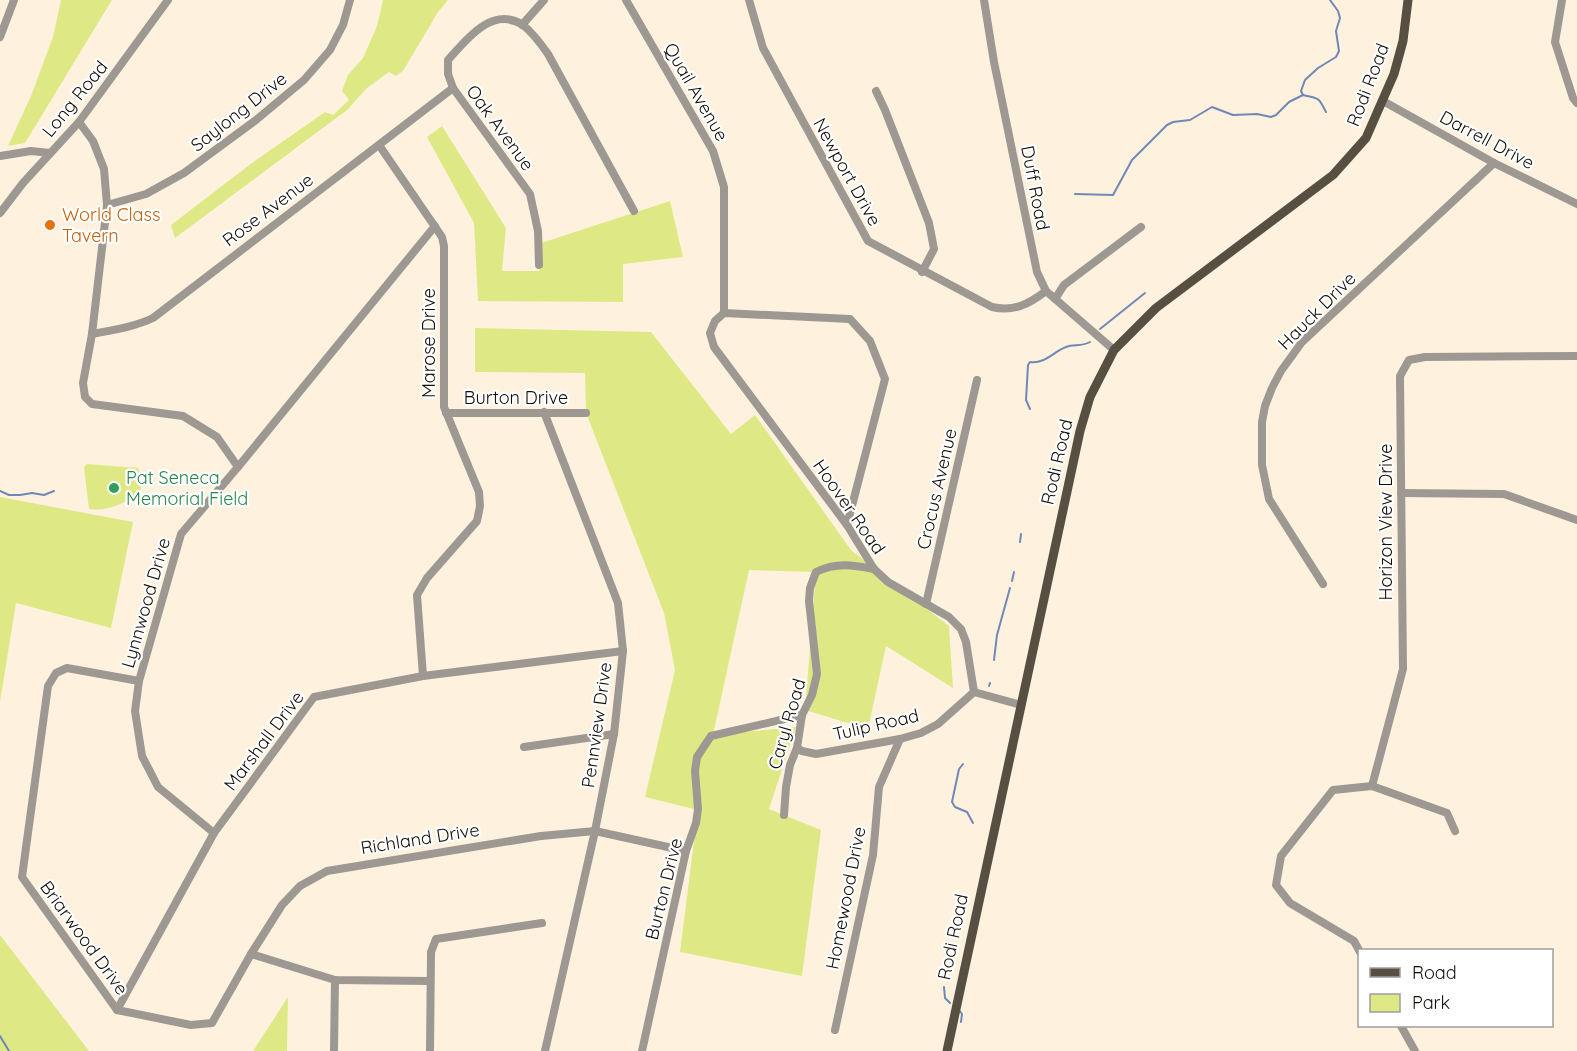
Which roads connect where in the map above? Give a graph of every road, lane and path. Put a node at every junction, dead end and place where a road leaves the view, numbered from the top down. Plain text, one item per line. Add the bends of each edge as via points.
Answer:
1 (14, 0) edge
2 (168, 0) edge
3 (350, 0) edge
4 (544, 0) edge
5 (626, 0) edge
6 (749, 0) edge
7 (984, 0) edge
8 (1408, 0) edge
9 (1562, 0) edge
10 (522, 25) junction
11 (0, 37) edge
12 (453, 88) junction
13 (876, 92) dead end
14 (1383, 101) junction
15 (1577, 103) edge
16 (79, 122) junction
17 (379, 145) junction
18 (50, 153) junction
19 (0, 156) edge
20 (1494, 163) junction
21 (1577, 204) edge
22 (107, 205) junction
23 (634, 210) dead end
24 (0, 213) edge
25 (435, 226) junction
26 (1142, 227) dead end
27 (539, 265) dead end
28 (922, 272) junction
29 (1046, 291) junction
30 (1055, 299) junction
31 (724, 313) junction
32 (92, 334) junction
33 (1114, 350) junction
34 (1577, 356) edge
35 (977, 380) dead end
36 (544, 412) junction
37 (446, 413) junction
38 (585, 413) dead end
39 (238, 467) junction
40 (1401, 493) junction
41 (1577, 520) edge
42 (847, 525) junction
43 (874, 569) junction
44 (1323, 584) dead end
45 (926, 604) junction
46 (623, 651) junction
47 (423, 676) junction
48 (139, 681) junction
49 (974, 692) junction
50 (1021, 705) junction
51 (802, 715) junction
52 (614, 734) junction
53 (900, 739) junction
54 (524, 747) dead end
55 (797, 748) junction
56 (1372, 786) junction
57 (784, 815) dead end
58 (595, 831) junction
59 (1455, 831) dead end
60 (214, 832) junction
61 (686, 851) junction
62 (542, 923) dead end
63 (1358, 950) edge
64 (251, 954) junction
65 (335, 980) junction
66 (430, 981) junction
67 (224, 1003) joint
68 (117, 1010) junction
69 (1402, 1027) edge
70 (835, 1030) dead end
71 (334, 1051) edge
72 (430, 1051) edge
73 (545, 1051) edge
74 (642, 1051) edge
75 (947, 1051) edge
76 (1415, 1051) edge

1 - 11 street
2 - 16 street, Long Road
3 - 22 street, Saylong Drive via 330,50 304,80 184,173 146,194
4 - 10 street
5 - 31 street, Quail Avenue via 713,151 723,187
6 - 28 street, Newport Drive via 763,48 868,241
7 - 29 street, Duff Road via 1035,267
8 - 14 main road, Rodi Road via 1403,40
9 - 15 street via 1555,42
10 - 12 street, Oak Avenue via 509,20 488,22 471,35 448,60
10 - 23 street via 548,54
12 - 17 street, Rose Avenue
12 - 27 street, Oak Avenue via 530,195 538,231
13 - 28 street via 929,223 934,249
14 - 20 street, Darrell Drive
14 - 33 main road, Rodi Road via 1366,138 1333,175 1156,308
16 - 18 street, Long Road
16 - 22 street via 93,141 104,169
17 - 25 street, Marose Drive
17 - 32 street, Rose Avenue via 153,318
18 - 19 street via 31,151
18 - 24 street, Long Road
20 - 21 street, Darrell Drive
20 - 44 street, Hauck Drive via 1302,342 1272,388 1262,422 1261,445 1269,499
22 - 32 street
25 - 37 street, Marose Drive via 444,246
25 - 39 street, Lynnwood Drive
26 - 30 street via 1064,285
28 - 29 street, Newport Drive via 1002,309 1022,306
29 - 30 street, Duff Road
30 - 33 street, Duff Road
31 - 42 street, Hoover Road via 710,333 714,347
31 - 42 street via 850,319 870,341 885,379
32 - 39 street via 84,397 92,404 183,416 217,437
33 - 50 main road, Rodi Road via 1090,397 1080,431
34 - 40 street, Horizon View Drive via 1409,360 1400,375
35 - 45 street, Crocus Avenue
36 - 37 street, Burton Drive
36 - 38 street, Burton Drive
36 - 46 street, Pennview Drive via 618,603
37 - 47 street, Marose Drive via 479,492 480,506 477,521 417,595
39 - 48 street, Lynnwood Drive via 181,534
40 - 41 street via 1504,494
40 - 56 street, Horizon View Drive via 1403,669
42 - 43 street, Hoover Road
43 - 45 street, Hoover Road
43 - 51 street, Caryl Road via 844,564 816,572 809,601 817,674
45 - 49 street, Hoover Road via 961,628
46 - 47 street, Marshall Drive
46 - 52 street, Pennview Drive
47 - 60 street, Marshall Drive via 314,697
48 - 60 street, Lynnwood Drive via 135,711 142,756 158,787
48 - 68 street, Briarwood Drive via 67,668 56,673 48,686 22,877
49 - 50 street
49 - 53 street, Tulip Road via 938,724
50 - 75 main road, Rodi Road
51 - 55 street, Caryl Road
51 - 61 street, Burton Drive via 711,736 697,757 696,822
52 - 54 street
52 - 58 street, Pennview Drive
53 - 55 street, Tulip Road via 816,754
53 - 70 street, Homewood Drive via 879,787 873,855
55 - 57 street, Caryl Road via 788,776
56 - 59 street via 1447,813
56 - 63 street via 1333,790 1281,856 1276,885 1290,903 1354,941
58 - 61 street, Richland Drive
58 - 64 street, Richland Drive via 327,870 300,886 282,905
58 - 73 street, Pennview Drive
60 - 68 street, Marshall Drive
61 - 74 street, Burton Drive
62 - 66 street via 436,939 431,952
64 - 65 street
64 - 67 street, Richland Drive
65 - 66 street
65 - 71 street
66 - 72 street
67 - 68 street, Briarwood Drive via 212,1023 191,1025
69 - 76 street

